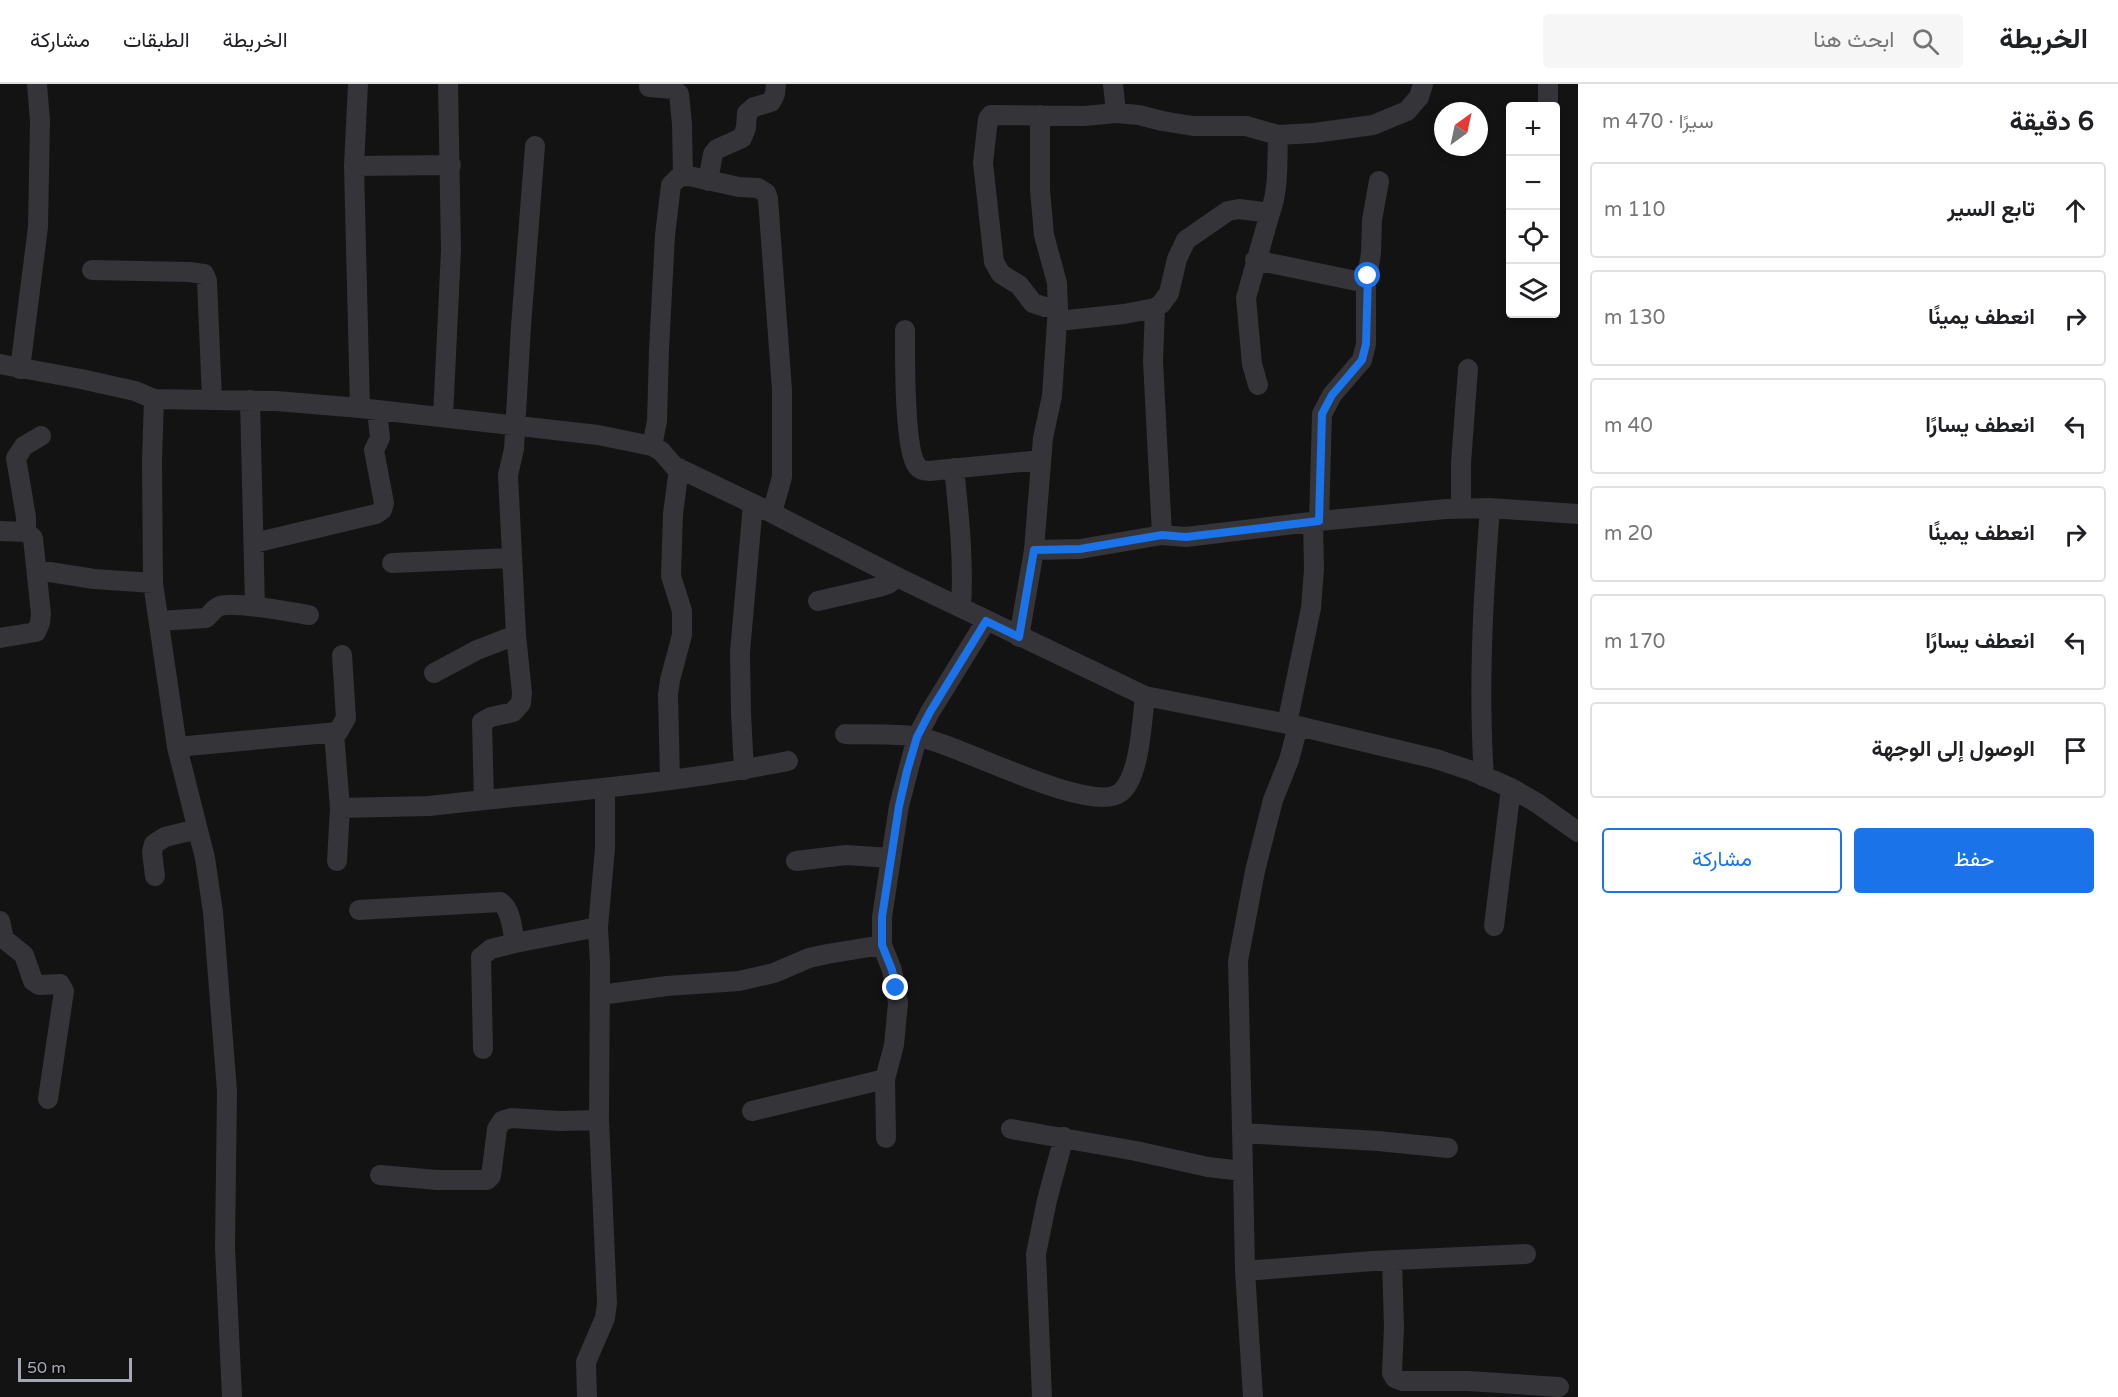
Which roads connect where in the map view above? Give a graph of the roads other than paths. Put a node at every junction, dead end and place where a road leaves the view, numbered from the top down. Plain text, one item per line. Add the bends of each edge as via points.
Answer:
1 (37, 84) edge
2 (358, 84) edge
3 (448, 84) edge
4 (776, 84) edge
5 (1113, 84) edge
6 (1423, 84) edge
7 (1548, 84) edge
8 (649, 87) dead end
9 (1548, 102) edge
10 (1116, 113) junction
11 (1040, 115) junction
12 (1278, 135) junction
13 (535, 146) dead end
14 (451, 165) junction
15 (354, 166) junction
16 (683, 176) junction
17 (708, 181) junction
18 (1379, 181) dead end
19 (1270, 213) junction
20 (1255, 260) junction
21 (92, 270) dead end
22 (1366, 283) junction
23 (1155, 308) junction
24 (1058, 314) junction
25 (905, 330) dead end
26 (0, 364) edge
27 (20, 369) junction
28 (1468, 369) dead end
29 (1258, 386) dead end
30 (154, 399) junction
31 (212, 399) junction
32 (250, 400) junction
33 (368, 409) junction
34 (443, 417) junction
35 (516, 426) junction
36 (41, 436) dead end
37 (652, 446) junction
38 (1041, 460) junction
39 (679, 468) junction
40 (954, 468) junction
41 (753, 504) junction
42 (1490, 508) junction
43 (1461, 509) junction
44 (772, 513) junction
45 (1578, 514) edge
46 (1316, 522) junction
47 (0, 531) edge
48 (26, 532) junction
49 (1162, 535) junction
50 (254, 543) junction
51 (1034, 550) junction
52 (512, 558) junction
53 (392, 563) dead end
54 (37, 570) junction
55 (897, 577) junction
56 (153, 583) junction
57 (818, 601) dead end
58 (255, 607) junction
59 (961, 608) junction
60 (309, 615) dead end
61 (159, 621) junction
62 (986, 621) junction
63 (516, 635) junction
64 (1019, 637) junction
65 (0, 638) edge
66 (342, 655) dead end
67 (434, 673) dead end
68 (1145, 696) junction
69 (1293, 725) junction
70 (334, 733) junction
71 (845, 734) dead end
72 (917, 737) junction
73 (177, 747) junction
74 (788, 761) dead end
75 (744, 770) junction
76 (1484, 777) junction
77 (670, 779) junction
78 (604, 788) junction
79 (1511, 788) junction
80 (484, 800) junction
81 (340, 808) junction
82 (197, 829) junction
83 (1578, 832) edge
84 (891, 858) junction
85 (337, 861) dead end
86 (796, 861) dead end
87 (155, 876) dead end
88 (359, 910) dead end
89 (0, 921) edge
90 (1494, 926) dead end
91 (598, 927) junction
92 (515, 943) junction
93 (882, 945) junction
94 (600, 995) junction
95 (483, 1049) dead end
96 (885, 1079) junction
97 (48, 1099) dead end
98 (752, 1111) dead end
99 (599, 1120) junction
100 (1011, 1129) dead end
101 (1242, 1132) junction
102 (1064, 1137) junction
103 (886, 1138) dead end
104 (1448, 1148) dead end
105 (1243, 1171) junction
106 (380, 1175) dead end
107 (1526, 1254) dead end
108 (1392, 1260) junction
109 (1245, 1271) junction
110 (1558, 1387) dead end
111 (1497, 1390) edge
112 (232, 1397) edge
113 (587, 1397) edge
114 (1042, 1397) edge
115 (1253, 1397) edge

1 - 27 street via 38,227
2 - 15 street
3 - 14 street
4 - 17 street via 771,102 747,113 742,138 717,149
5 - 10 street
6 - 12 street via 1416,102 1407,111 1373,125
7 - 9 street
8 - 16 street via 673,89 679,94
10 - 11 street
10 - 12 street via 1193,126 1246,126
11 - 24 street via 1044,235 1057,283
11 - 24 street via 991,115 984,175 996,268 1019,285 1033,303
12 - 19 street via 1276,188
13 - 35 street
14 - 15 street
14 - 34 street
15 - 33 street
16 - 17 street
16 - 37 street via 671,185 657,421
17 - 44 street via 762,189 768,199 782,390 782,477
18 - 22 street
19 - 20 street
19 - 23 street via 1228,211 1186,240 1169,293
20 - 22 street
20 - 29 street via 1246,313
21 - 31 street via 204,274
22 - 46 street via 1365,354 1322,414
23 - 24 street via 1124,314
23 - 49 street via 1153,361
24 - 38 street via 1052,396
25 - 40 street via 912,455 923,471
26 - 27 street
27 - 30 street via 81,379
28 - 43 street
30 - 31 street
30 - 56 street
31 - 32 street
32 - 33 street
32 - 50 street
33 - 34 street
33 - 50 street via 380,438 374,450 382,510
34 - 35 street
35 - 37 street via 598,435
35 - 52 street via 508,476
36 - 48 street via 24,446 16,458
37 - 39 street
38 - 40 street
38 - 51 street
39 - 41 street
39 - 77 street via 671,576 682,611 682,635 668,695
40 - 59 street via 962,551
41 - 44 street
41 - 75 street via 740,652
42 - 43 street
42 - 45 street
42 - 76 street via 1480,684
43 - 46 street
44 - 55 street
46 - 49 street via 1186,537
46 - 69 street via 1311,608
47 - 48 street
48 - 54 street via 33,538
49 - 51 street via 1080,549
50 - 58 street
51 - 64 street
52 - 53 street
52 - 63 street
54 - 56 street
54 - 65 street via 41,614 38,630
55 - 57 street via 879,587
55 - 59 street
56 - 61 street
58 - 60 street
58 - 61 street via 222,605 206,618
59 - 62 street
61 - 73 street
62 - 64 street
62 - 72 street
63 - 67 street
63 - 80 street via 522,693 513,712 482,722
64 - 68 street
66 - 70 street via 346,718
68 - 69 street
68 - 72 street via 1134,768 1125,787 1113,797 1058,789 946,744
69 - 76 street via 1410,751
69 - 101 street via 1289,760 1265,831 1238,962
70 - 73 street
70 - 81 street
71 - 72 street
72 - 84 street via 899,806
73 - 82 street
74 - 75 street
75 - 77 street
76 - 79 street
77 - 78 street
78 - 80 street
78 - 91 street via 605,848
79 - 83 street
79 - 90 street
80 - 81 street
81 - 85 street
82 - 87 street via 153,844
82 - 112 street via 213,912 227,1090 225,1248
84 - 86 street via 846,855
84 - 93 street
88 - 92 street via 500,902 508,911
89 - 97 street via 4,939 24,955 33,981 63,987
91 - 92 street
91 - 94 street
92 - 95 street via 491,949 481,957
93 - 94 street via 809,958 774,974 738,981
93 - 96 street via 898,1003 894,1045
94 - 99 street
96 - 98 street
96 - 103 street
99 - 106 street via 501,1121 487,1180
99 - 113 street via 607,1303 605,1318 586,1362
100 - 102 street
101 - 104 street
101 - 105 street
102 - 105 street
102 - 114 street via 1036,1254
105 - 109 street
107 - 108 street
108 - 109 street
108 - 111 street via 1395,1378 1468,1381
109 - 115 street
110 - 111 street

